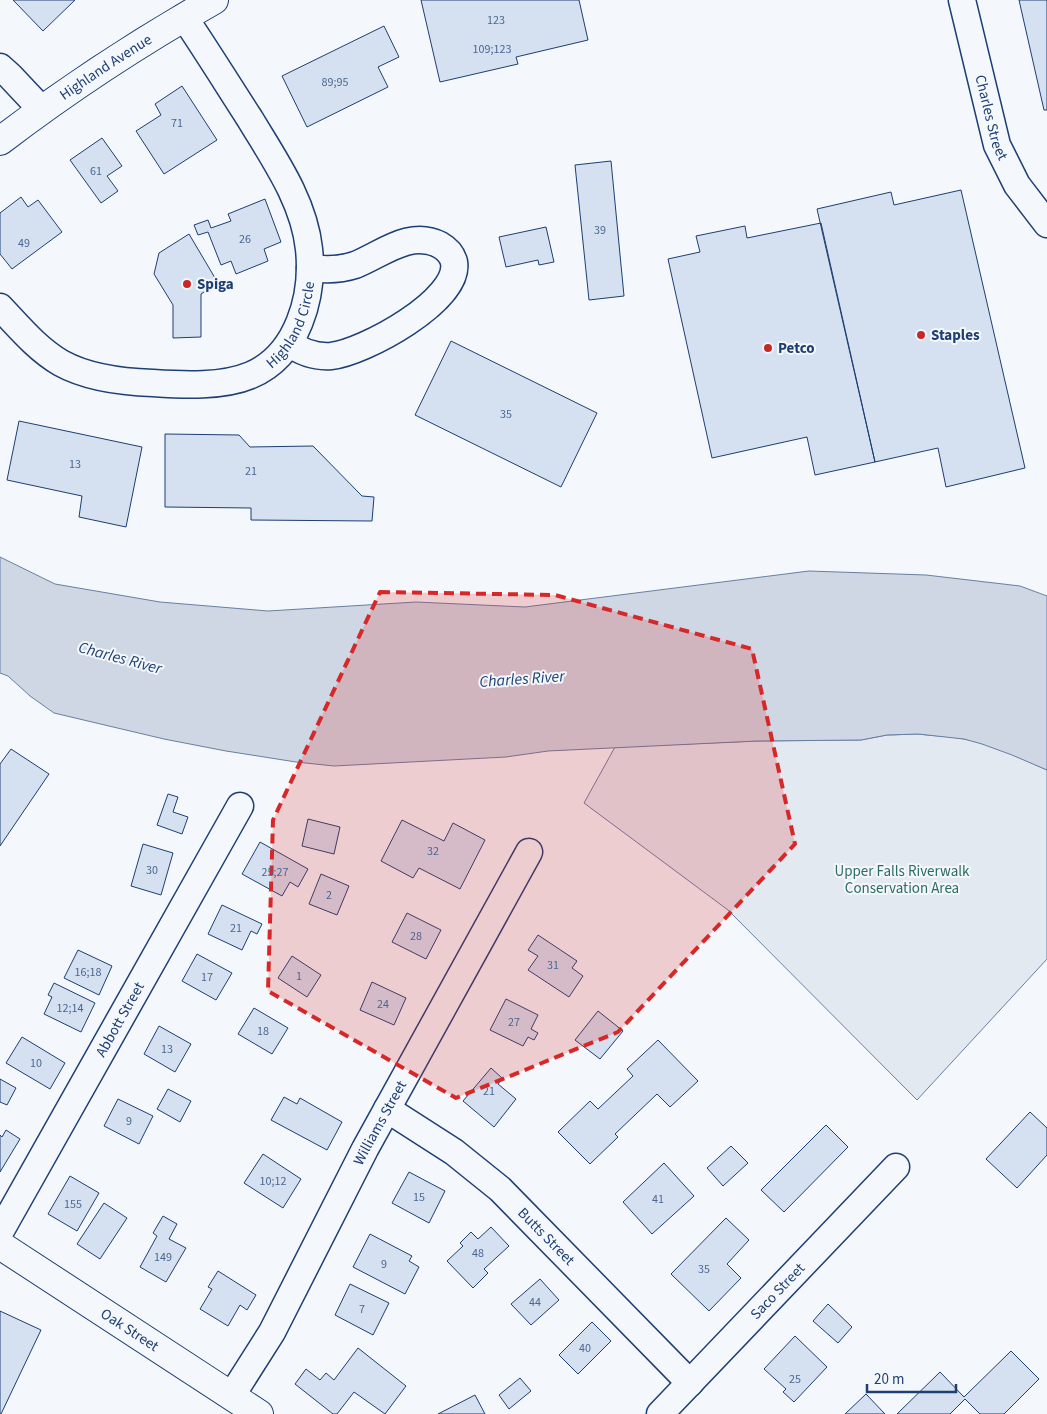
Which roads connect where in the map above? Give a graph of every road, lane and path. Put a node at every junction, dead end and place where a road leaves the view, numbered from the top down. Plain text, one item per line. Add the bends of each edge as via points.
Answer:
1 (962, 0) edge
2 (199, 6) edge
3 (0, 67) edge
4 (42, 110) junction
5 (0, 141) edge
6 (1047, 224) edge
7 (310, 268) junction
8 (0, 307) edge
9 (288, 343) junction
10 (240, 806) dead end
11 (529, 852) dead end
12 (387, 1109) junction
13 (896, 1167) dead end
14 (0, 1232) edge
15 (0, 1245) edge
16 (690, 1383) junction
17 (232, 1395) junction
18 (259, 1414) edge
19 (660, 1414) edge

1 - 6 street, Charles Street via 997,145 1017,185
2 - 4 street, Highland Avenue
2 - 7 street, Highland Circle via 261,137 291,190 305,229
3 - 4 street
4 - 5 street, Highland Avenue
7 - 9 street, Highland Circle via 304,308
7 - 9 street via 331,270 354,265 396,245 417,240 447,249 455,267 449,285 436,301 404,324 365,344 326,356 298,350
8 - 9 street, Highland Circle via 33,342 62,364 92,375 126,381 195,384 231,380 264,368
10 - 14 street, Abbott Street
11 - 12 street, Williams Street
12 - 16 street, Butts Street via 447,1147 500,1189
12 - 17 street, Williams Street via 272,1332
13 - 16 street, Saco Street
15 - 17 street, Oak Street
16 - 19 street, Saco Street
17 - 18 street, Oak Street

